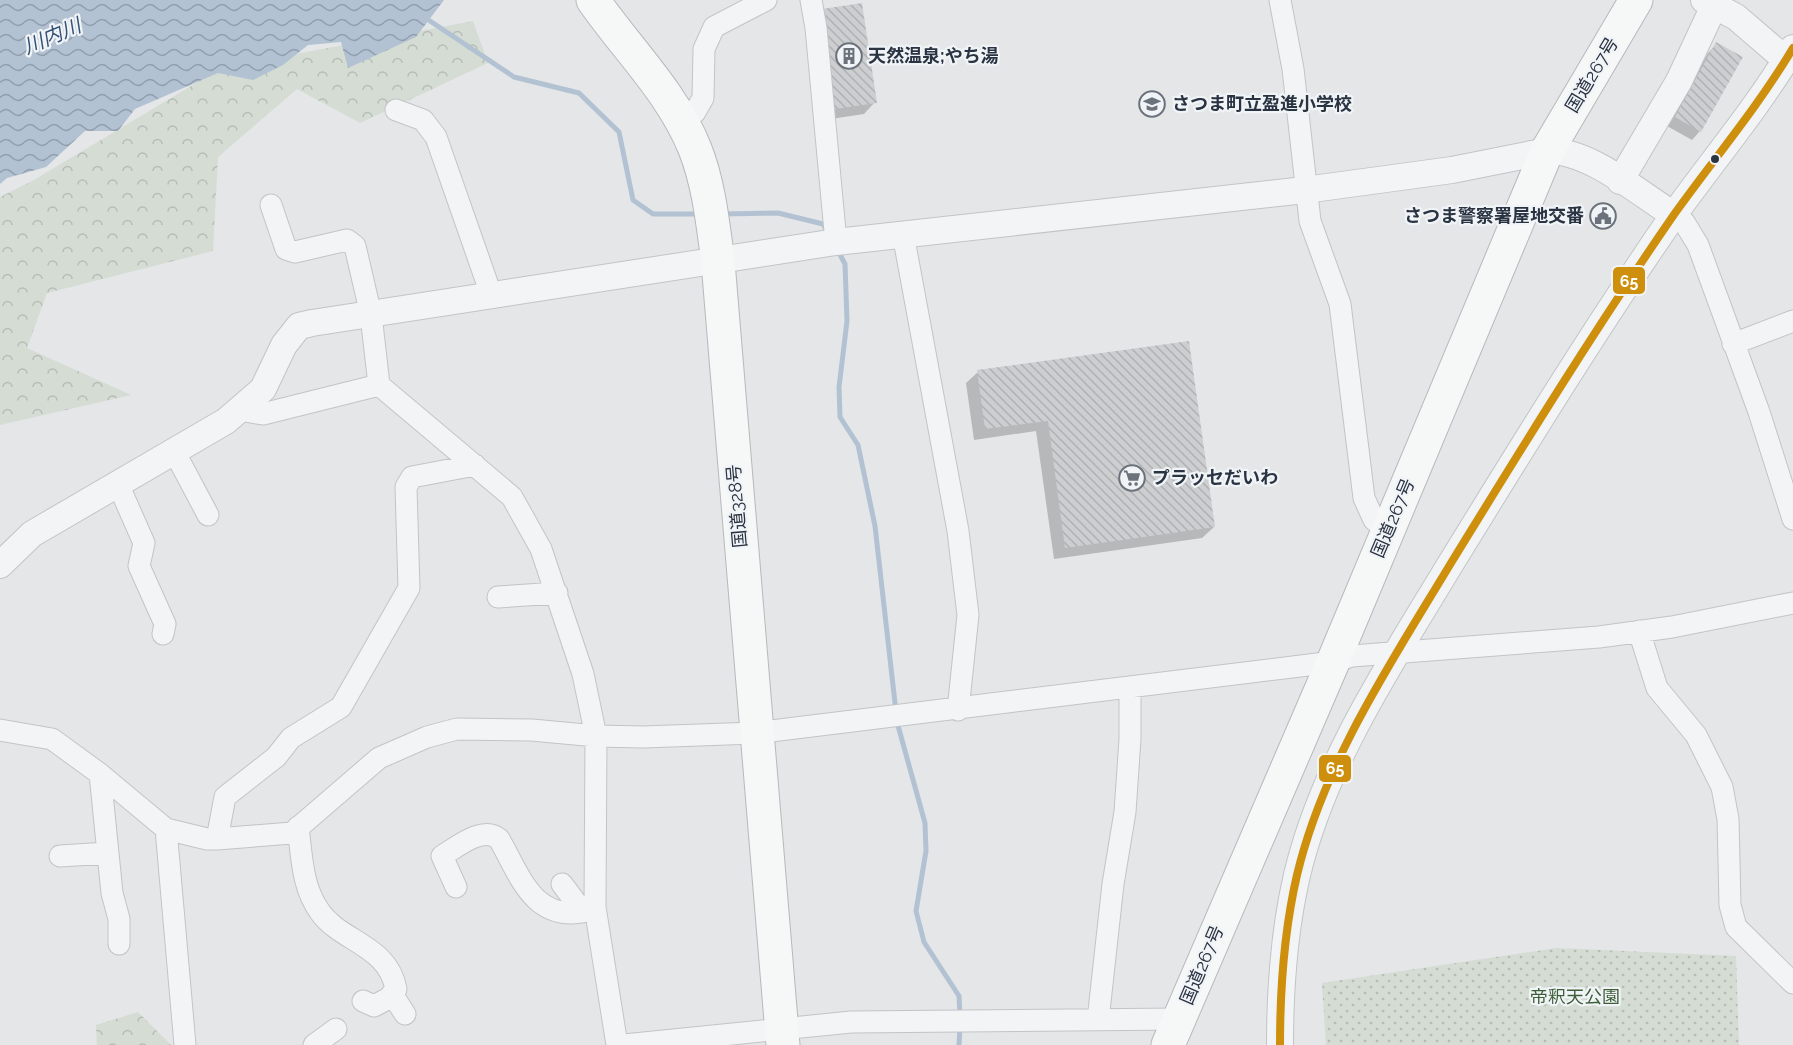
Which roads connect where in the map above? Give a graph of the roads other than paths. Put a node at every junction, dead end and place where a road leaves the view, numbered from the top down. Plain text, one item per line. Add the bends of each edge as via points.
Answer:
1 (593, 0) edge
2 (766, 0) edge
3 (811, 0) edge
4 (1280, 0) edge
5 (1636, 0) edge
6 (1709, 3) edge
7 (1790, 54) edge
8 (396, 110) dead end
9 (683, 123) junction
10 (1547, 151) junction
11 (1620, 181) junction
12 (1305, 190) junction
13 (271, 205) dead end
14 (1674, 215) junction
15 (903, 234) junction
16 (836, 242) junction
17 (718, 262) junction
18 (492, 297) junction
19 (372, 315) junction
20 (1793, 321) edge
21 (1733, 344) junction
22 (379, 385) junction
23 (239, 410) junction
24 (174, 451) junction
25 (476, 465) junction
26 (118, 484) junction
27 (208, 515) dead end
28 (1793, 519) edge
29 (1388, 530) junction
30 (0, 565) edge
31 (557, 593) junction
32 (498, 597) dead end
33 (1793, 603) edge
34 (1639, 631) junction
35 (163, 634) dead end
36 (1397, 652) junction
37 (1333, 662) junction
38 (1130, 688) junction
39 (958, 710) junction
40 (0, 730) edge
41 (756, 733) junction
42 (596, 736) junction
43 (100, 774) junction
44 (298, 828) junction
45 (166, 830) junction
46 (217, 839) junction
47 (108, 853) junction
48 (60, 856) dead end
49 (562, 884) dead end
50 (456, 887) dead end
51 (589, 910) junction
52 (119, 944) dead end
53 (1793, 983) edge
54 (392, 994) junction
55 (363, 1001) dead end
56 (405, 1014) dead end
57 (1098, 1020) junction
58 (336, 1029) dead end
59 (1173, 1032) edge
60 (782, 1036) edge
61 (185, 1045) edge
62 (314, 1045) edge
63 (617, 1045) edge
64 (624, 1045) edge
65 (1280, 1045) edge

1 - 9 highway, 国道328号
2 - 9 street via 714,27 704,48 703,98
3 - 16 street
4 - 12 street via 1293,69
5 - 10 highway, 国道267号
6 - 7 street
6 - 11 street via 1678,81
7 - 14 street
8 - 18 street via 423,120 436,136
9 - 17 highway, 国道328号 via 705,182
10 - 11 street via 1585,158
10 - 12 street via 1452,170
10 - 29 highway, 国道267号
11 - 14 street
12 - 15 street
12 - 29 street via 1310,221 1340,304 1365,498 1374,520
13 - 19 street via 286,249 295,252 346,240 355,246
14 - 21 street via 1684,222 1698,245
14 - 36 street via 1540,417
15 - 16 street
15 - 39 street via 958,531 967,605
16 - 17 street
17 - 18 street
17 - 41 highway, 国道328号
18 - 19 street
19 - 22 street
19 - 23 street via 299,326 284,345 263,388
20 - 21 street
21 - 28 street
22 - 23 street via 263,414
22 - 25 street
23 - 24 street
24 - 26 street
24 - 27 street
25 - 31 street via 512,497 541,549
25 - 46 street via 412,477 406,487 409,588 341,707 291,738 276,757 225,796
26 - 30 street via 32,534
26 - 35 street via 144,543 139,566 165,624
29 - 37 highway, 国道267号
31 - 32 street
31 - 42 street via 583,674
33 - 34 street
34 - 36 street
34 - 53 street via 1657,688 1696,735 1722,787 1728,819 1730,905 1736,927
36 - 37 street
36 - 65 street via 1341,755 1298,873 1282,960
37 - 38 street
37 - 59 highway, 国道267号
38 - 39 street
38 - 57 street via 1125,812
39 - 41 street
40 - 43 street via 52,740
41 - 42 street
41 - 60 highway, 国道328号
42 - 44 street via 457,729 427,737 379,758
42 - 51 street
43 - 45 street
43 - 47 street
44 - 46 street via 292,833
44 - 54 street via 305,887 321,914 384,961 394,976 396,989
45 - 46 street
45 - 61 street
47 - 48 street
47 - 52 street via 119,919
49 - 51 street
50 - 51 street via 439,849 482,834 494,834 537,902 567,914
51 - 63 street
54 - 55 street via 374,1006
54 - 56 street
57 - 59 street
57 - 60 street via 851,1022
58 - 62 street
60 - 64 street

